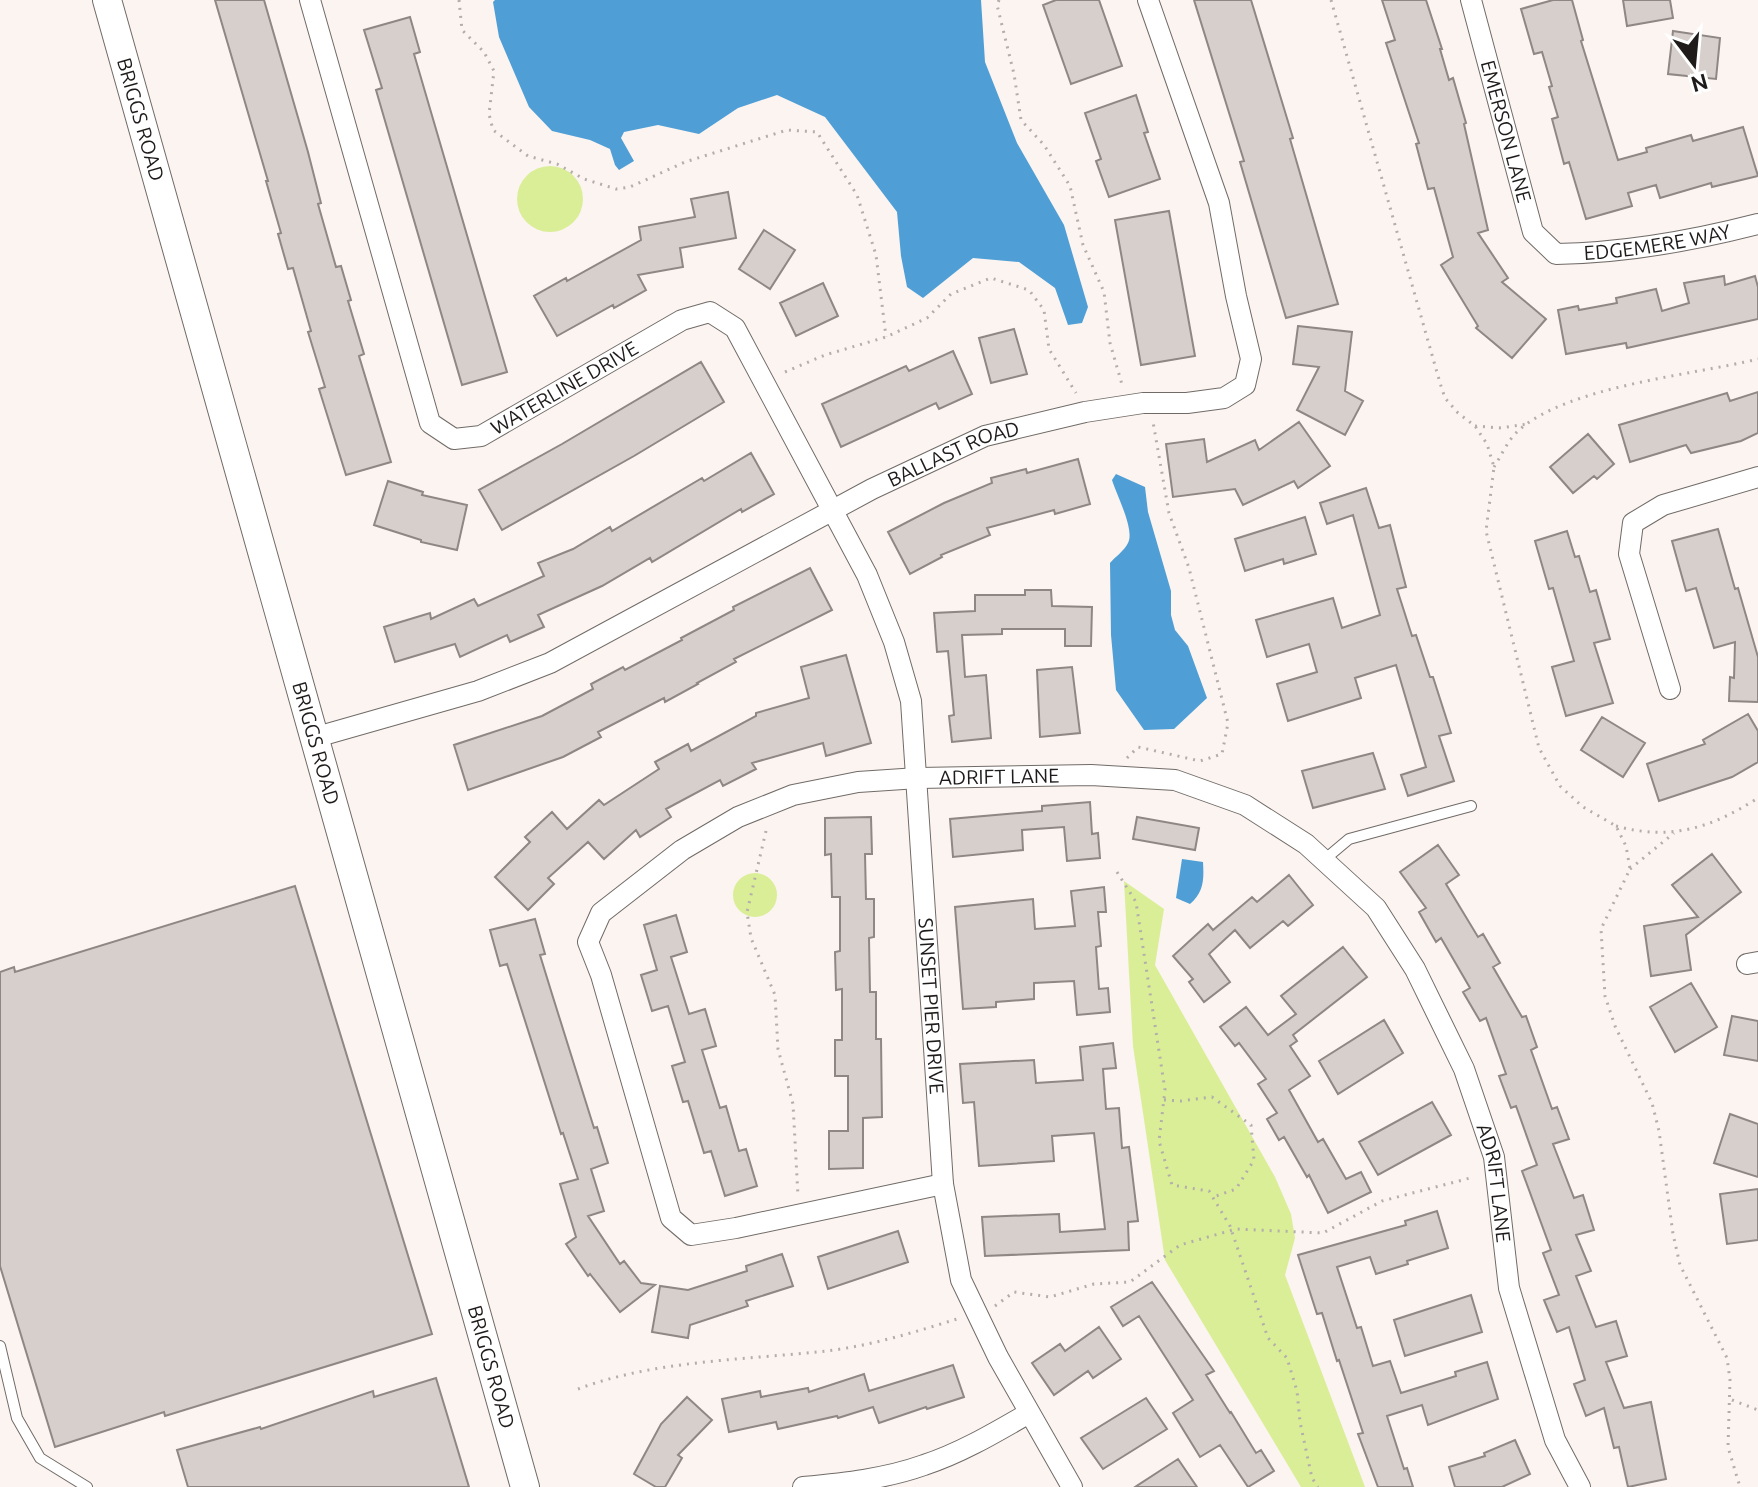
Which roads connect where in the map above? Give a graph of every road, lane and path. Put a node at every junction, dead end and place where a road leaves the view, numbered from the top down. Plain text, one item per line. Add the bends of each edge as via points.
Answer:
1 (107, 0) edge
2 (310, 0) edge
3 (459, 0) edge
4 (999, 0) edge
5 (1148, 0) edge
6 (1331, 0) edge
7 (1471, 0) edge
8 (1758, 224) edge
9 (1556, 254) joint
10 (886, 337) junction
11 (1758, 359) edge
12 (785, 372) dead end
13 (1124, 392) dead end
14 (1076, 393) dead end
15 (1152, 418) dead end
16 (1531, 423) junction
17 (1475, 426) junction
18 (1494, 467) junction
19 (1758, 477) edge
20 (832, 510) junction
21 (1670, 689) dead end
22 (313, 738) junction
23 (1124, 760) dead end
24 (918, 778) junction
25 (1758, 798) edge
26 (1471, 806) dead end
27 (1616, 826) junction
28 (766, 831) dead end
29 (1674, 833) junction
30 (1324, 860) junction
31 (1630, 869) junction
32 (1117, 872) dead end
33 (1164, 1100) junction
34 (1474, 1177) dead end
35 (943, 1184) junction
36 (798, 1196) dead end
37 (1213, 1197) junction
38 (990, 1310) dead end
39 (963, 1318) dead end
40 (0, 1346) edge
41 (578, 1389) dead end
42 (1730, 1399) junction
43 (1758, 1410) edge
44 (1029, 1413) junction
45 (87, 1487) edge
46 (525, 1487) edge
47 (803, 1487) edge
48 (1072, 1487) edge
49 (1318, 1487) edge
50 (1580, 1487) edge
51 (1740, 1487) edge

1 - 22 main road, BRIGGS ROAD
2 - 20 street, WATERLINE DRIVE via 430,423 454,439 481,436 682,320 710,312 735,328
3 - 10 path via 462,30 494,71 489,114 493,130 528,156 584,179 616,189 630,187 685,162 787,130 817,132 857,195 876,255
4 - 13 path via 1021,120 1070,186 1083,245 1104,292 1110,343
5 - 20 street, BALLAST ROAD via 1219,203 1251,359 1245,385 1224,398 1085,412 985,436
6 - 17 path via 1440,383 1451,405
7 - 9 street, EMERSON LANE via 1533,232
8 - 9 street, EDGEMERE WAY via 1696,239
10 - 12 path
10 - 14 path via 927,318 951,294 991,278 1029,290 1044,310 1049,349
11 - 16 path via 1653,379 1570,403
15 - 23 path via 1169,513 1189,568 1228,723 1222,754 1200,761 1138,747
16 - 17 path
16 - 18 path via 1517,432
17 - 18 path
18 - 27 path via 1486,531 1539,748 1560,786
19 - 21 street via 1663,505 1633,523 1629,554
20 - 22 street, BALLAST ROAD via 550,663 478,691
20 - 24 street, SUNSET PIER DRIVE via 867,575 894,642 911,701
22 - 46 main road, BRIGGS ROAD
24 - 30 street, ADRIFT LANE via 1091,775 1175,780 1245,805
24 - 35 street, SUNSET PIER DRIVE
24 - 35 street, ADRIFT LANE via 858,782 793,795 738,817 682,850 601,913 588,942 666,1206 671,1218 691,1235
25 - 29 path via 1703,827
26 - 30 lane via 1349,839
27 - 29 path
27 - 31 path
28 - 36 path via 747,912 751,938 775,995 778,1049 793,1104
29 - 31 path
30 - 50 street, ADRIFT LANE via 1376,908 1415,969 1464,1069 1494,1157 1509,1288 1555,1440
31 - 42 path via 1601,929 1605,996 1652,1103 1680,1265 1727,1358
32 - 33 path via 1136,902
33 - 37 path via 1159,1141 1172,1185 1209,1191
33 - 37 path via 1212,1097 1251,1125 1254,1160 1236,1189
34 - 38 path via 1382,1201 1323,1233 1236,1229 1180,1245 1130,1282 1094,1284 1050,1297 1014,1292
35 - 44 street, SUNSET PIER DRIVE via 961,1280
37 - 49 path via 1230,1226 1268,1338 1287,1358
39 - 41 path via 829,1351 703,1363
40 - 45 lane via 17,1418 40,1458
42 - 43 path
42 - 51 path via 1728,1447
44 - 47 street via 925,1465 861,1481
44 - 48 street, SUNSET PIER DRIVE

